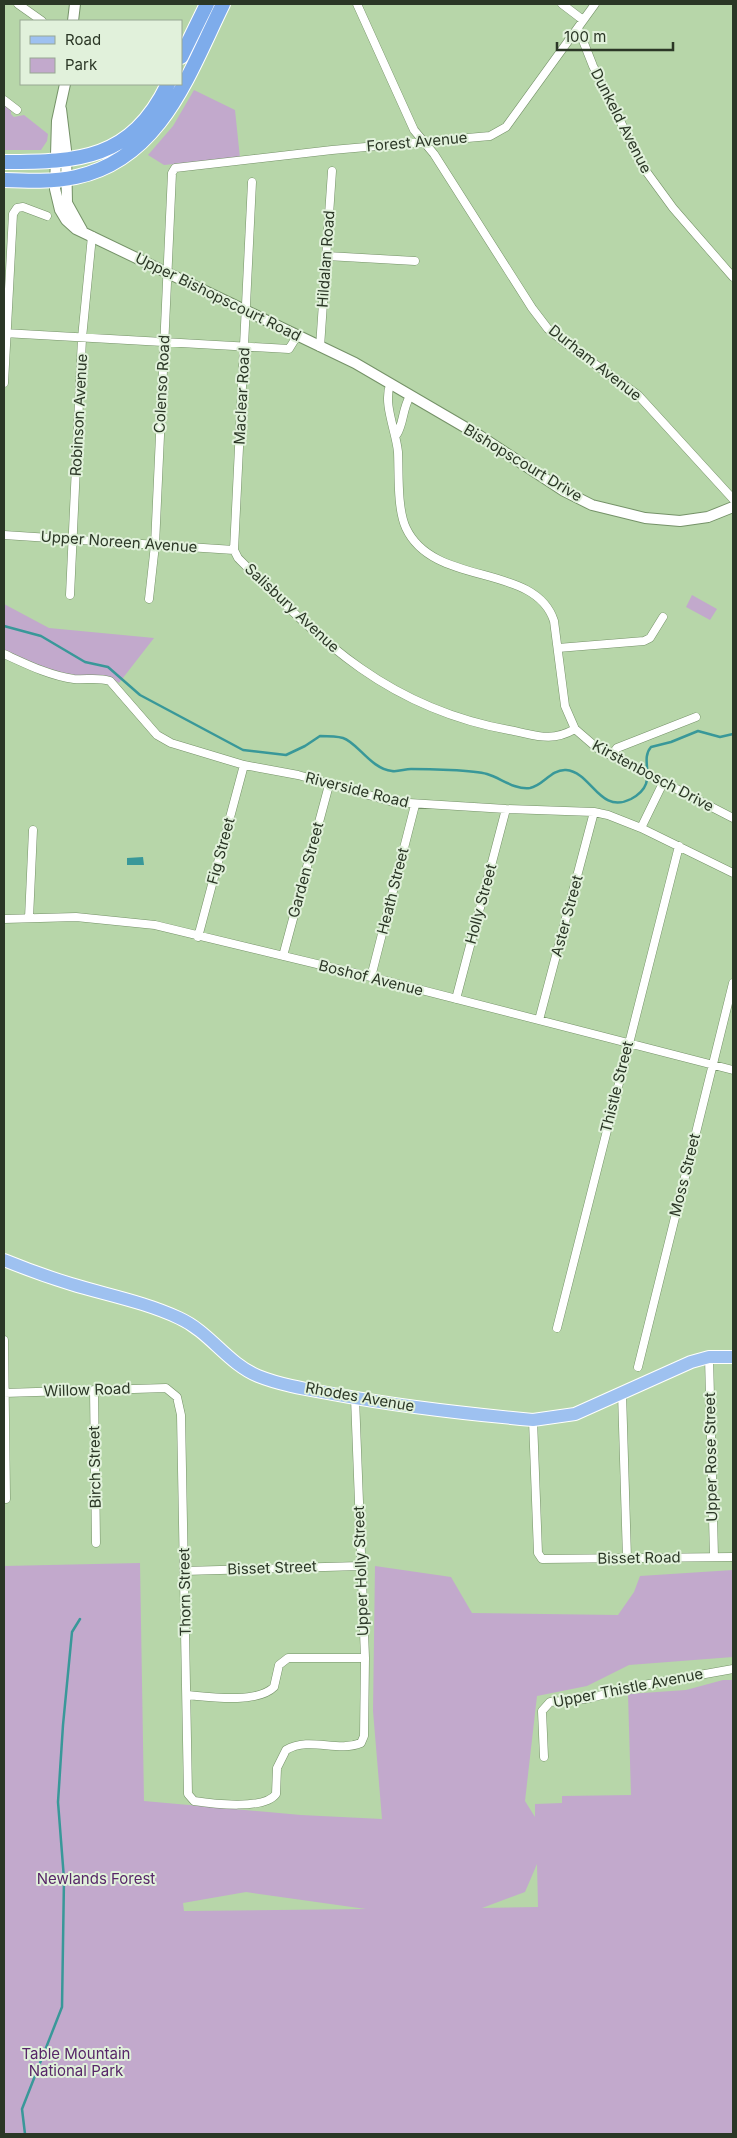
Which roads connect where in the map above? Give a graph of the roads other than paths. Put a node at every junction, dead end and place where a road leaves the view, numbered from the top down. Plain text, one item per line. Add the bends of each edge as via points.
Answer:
1 (18, 4) edge
2 (75, 4) edge
3 (207, 4) edge
4 (223, 4) edge
5 (357, 4) edge
6 (562, 4) edge
7 (595, 4) edge
8 (41, 20) edge
9 (73, 20) edge
10 (583, 20) junction
11 (578, 28) junction
12 (182, 55) edge
13 (65, 85) edge
14 (167, 85) edge
15 (4, 100) edge
16 (17, 110) dead end
17 (422, 141) junction
18 (61, 160) junction
19 (4, 162) edge
20 (174, 168) joint
21 (332, 171) dead end
22 (61, 179) junction
23 (4, 180) edge
24 (252, 182) dead end
25 (46, 216) dead end
26 (92, 236) junction
27 (326, 256) junction
28 (415, 261) dead end
29 (168, 273) junction
30 (733, 277) edge
31 (246, 310) junction
32 (5, 333) edge
33 (297, 336) junction
34 (82, 338) junction
35 (164, 342) junction
36 (244, 347) junction
37 (320, 347) junction
38 (355, 364) joint
39 (4, 383) edge
40 (390, 385) junction
41 (410, 396) junction
42 (397, 434) junction
43 (733, 499) edge
44 (733, 507) edge
45 (4, 535) edge
46 (73, 539) junction
47 (155, 545) junction
48 (234, 550) junction
49 (70, 595) dead end
50 (149, 600) dead end
51 (663, 616) dead end
52 (558, 648) junction
53 (4, 654) edge
54 (696, 717) dead end
55 (575, 729) junction
56 (611, 756) junction
57 (244, 764) junction
58 (660, 781) junction
59 (329, 785) junction
60 (415, 805) junction
61 (506, 810) junction
62 (594, 812) junction
63 (733, 818) edge
64 (641, 828) junction
65 (33, 830) dead end
66 (679, 846) junction
67 (733, 873) edge
68 (29, 918) junction
69 (4, 919) edge
70 (198, 937) junction
71 (283, 956) junction
72 (371, 977) junction
73 (733, 983) edge
74 (456, 1000) junction
75 (539, 1020) junction
76 (628, 1044) junction
77 (712, 1065) junction
78 (733, 1070) edge
79 (4, 1260) edge
80 (558, 1328) dead end
81 (4, 1340) edge
82 (709, 1357) junction
83 (733, 1357) edge
84 (638, 1367) dead end
85 (170, 1389) joint
86 (94, 1390) junction
87 (5, 1393) edge
88 (622, 1393) junction
89 (355, 1398) junction
90 (533, 1420) junction
91 (6, 1499) dead end
92 (96, 1543) dead end
93 (714, 1557) junction
94 (733, 1557) edge
95 (627, 1558) junction
96 (360, 1566) junction
97 (184, 1571) junction
98 (365, 1658) junction
99 (733, 1669) edge
100 (187, 1695) junction
101 (544, 1756) dead end
102 (190, 1799) joint

1 - 8 street
2 - 9 street
3 - 12 highway
4 - 22 highway via 169,111 152,134 136,149 100,170
5 - 17 street, Durham Avenue via 414,130
6 - 10 street
7 - 10 street, Forest Avenue
10 - 11 street, Forest Avenue
11 - 17 street, Forest Avenue via 506,127 498,133
11 - 30 street, Dunkeld Avenue via 593,66 643,167 673,208
13 - 18 street, Upper Bishopscourt Road via 56,121
14 - 18 highway via 148,118 126,138 100,153
15 - 16 street
17 - 20 street, Forest Avenue
17 - 43 street, Durham Avenue via 434,154 548,329 638,395
18 - 19 highway
18 - 22 street, Upper Bishopscourt Road
20 - 29 street, Colenso Road
21 - 27 street, Hildalan Road
22 - 23 highway
22 - 26 street, Upper Bishopscourt Road via 56,198 60,210 66,220
24 - 31 street, Maclear Road
25 - 32 street via 23,207 17,208 13,214
26 - 29 street, Upper Bishopscourt Road
26 - 34 street, Robinson Avenue
27 - 28 street
27 - 37 street, Hildalan Road
29 - 31 street, Upper Bishopscourt Road
29 - 35 street, Colenso Road
31 - 33 street, Upper Bishopscourt Road
31 - 36 street, Maclear Road
32 - 34 street
32 - 39 street
33 - 36 street via 289,349
33 - 37 street, Upper Bishopscourt Road
34 - 35 street
34 - 46 street, Robinson Avenue
35 - 36 street
35 - 47 street, Colenso Road
36 - 48 street, Maclear Road
37 - 38 street, Upper Bishopscourt Road
38 - 40 street, Bishopscourt Drive
40 - 41 street, Bishopscourt Drive
40 - 42 street, Kirstenbosch Drive via 387,393
41 - 42 street, Kirstenbosch Drive via 403,407
41 - 44 street, Bishopscourt Drive via 592,505 645,518 680,521 708,517
42 - 52 street, Kirstenbosch Drive via 402,517 411,537 440,562 515,586 542,600 550,610
45 - 46 street, Upper Noreen Avenue
46 - 47 street, Upper Noreen Avenue
46 - 49 street, Robinson Avenue
47 - 48 street, Upper Noreen Avenue
47 - 50 street, Colenso Road
48 - 55 street, Salisbury Avenue via 238,558 319,637 374,678 415,700 454,718 546,737 562,737
51 - 52 street via 650,638 644,641
52 - 55 street, Kirstenbosch Drive via 565,706
53 - 57 street, Riverside Road via 60,676 110,681 162,740
54 - 56 street via 617,748
55 - 56 street, Kirstenbosch Drive
56 - 58 street, Kirstenbosch Drive
57 - 59 street, Riverside Road
57 - 70 street, Fig Street
58 - 63 street, Kirstenbosch Drive
58 - 64 street
59 - 60 street, Riverside Road
59 - 71 street, Garden Street
60 - 61 street, Riverside Road
60 - 72 street, Heath Street
61 - 62 street, Riverside Road
61 - 74 street, Holly Street
62 - 64 street, Riverside Road
62 - 75 street, Aster Street
64 - 66 street, Riverside Road
65 - 68 street
66 - 67 street, Riverside Road
66 - 76 street, Thistle Street
68 - 69 street, Boshof Avenue
68 - 70 street, Boshof Avenue via 76,917 148,924
70 - 71 street, Boshof Avenue
71 - 72 street, Boshof Avenue
72 - 74 street, Boshof Avenue
73 - 77 street, Moss Street
74 - 75 street, Boshof Avenue
75 - 76 street, Boshof Avenue
76 - 77 street, Boshof Avenue
76 - 80 street, Thistle Street
77 - 78 street, Boshof Avenue
77 - 84 street, Moss Street
79 - 89 main road, Rhodes Avenue via 180,1319 208,1336 232,1360 258,1376
81 - 87 street
82 - 83 main road, Rhodes Avenue
82 - 88 main road, Rhodes Avenue via 683,1365
82 - 93 street, Upper Rose Street
85 - 86 street, Willow Road
85 - 97 street, Thorn Street via 178,1397 181,1415
86 - 87 street, Willow Road
86 - 92 street, Birch Street
87 - 91 street
88 - 90 main road, Rhodes Avenue via 575,1414
88 - 95 street
89 - 90 main road, Rhodes Avenue
89 - 96 street, Upper Holly Street
90 - 95 street, Bisset Road via 538,1553 544,1560
93 - 94 street, Bisset Road
93 - 95 street, Bisset Road
96 - 97 street, Bisset Street
96 - 98 street, Upper Holly Street
97 - 100 street, Thorn Street
98 - 100 street via 288,1658 279,1666 274,1687 266,1693 225,1698
98 - 102 street, Upper Holly Street via 365,1727 361,1743 344,1746 313,1743 286,1750 277,1768 276,1794 268,1801 256,1804
99 - 101 street, Upper Thistle Avenue via 586,1699 550,1702 542,1711
100 - 102 street, Thorn Street

